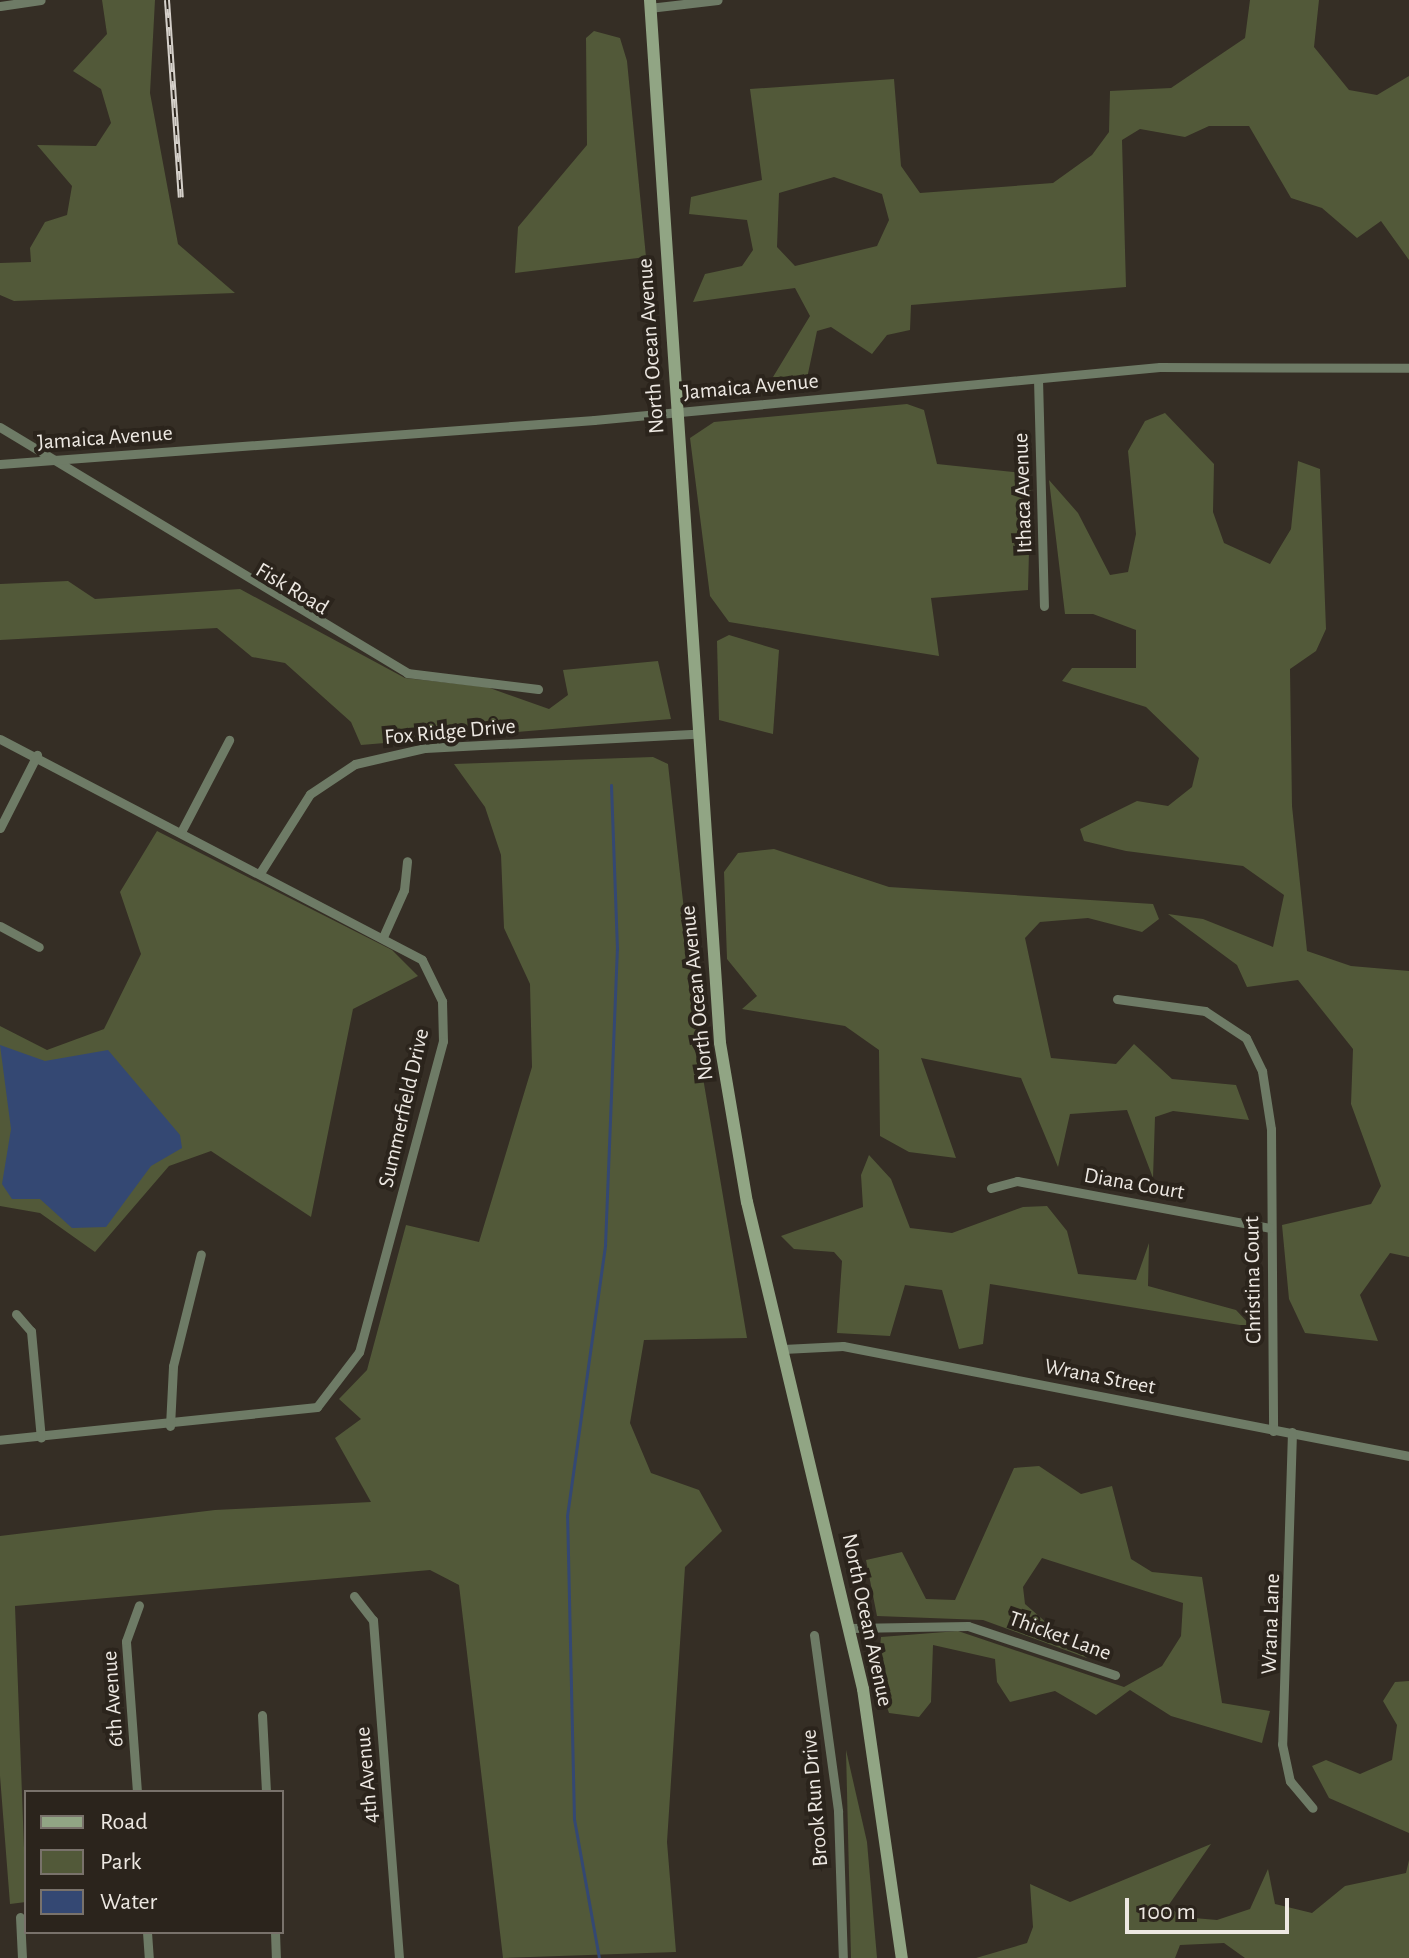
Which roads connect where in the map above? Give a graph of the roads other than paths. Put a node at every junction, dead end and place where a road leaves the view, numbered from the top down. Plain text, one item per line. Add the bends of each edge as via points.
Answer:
1 (41, 0) edge
2 (718, 0) edge
3 (649, 3) edge
4 (0, 6) edge
5 (1409, 368) edge
6 (1038, 379) junction
7 (675, 412) junction
8 (0, 427) edge
9 (50, 460) junction
10 (0, 464) edge
11 (1044, 606) dead end
12 (538, 689) dead end
13 (696, 734) junction
14 (0, 739) edge
15 (229, 740) dead end
16 (37, 755) junction
17 (0, 828) edge
18 (181, 832) junction
19 (407, 861) dead end
20 (260, 873) junction
21 (0, 926) edge
22 (383, 937) junction
23 (39, 947) dead end
24 (1117, 999) dead end
25 (991, 1188) dead end
26 (1270, 1228) junction
27 (201, 1254) dead end
28 (16, 1314) dead end
29 (783, 1349) junction
30 (170, 1426) junction
31 (1273, 1431) junction
32 (1292, 1432) junction
33 (41, 1438) junction
34 (0, 1440) edge
35 (1409, 1456) edge
36 (354, 1596) dead end
37 (139, 1605) dead end
38 (851, 1628) junction
39 (814, 1635) dead end
40 (1115, 1675) dead end
41 (262, 1715) dead end
42 (137, 1790) edge
43 (266, 1790) edge
44 (1313, 1808) dead end
45 (20, 1917) dead end
46 (147, 1934) edge
47 (275, 1934) edge
48 (22, 1958) edge
49 (149, 1958) edge
50 (276, 1958) edge
51 (399, 1958) edge
52 (843, 1958) edge
53 (902, 1958) edge

1 - 4 street
2 - 3 street
3 - 7 main road, North Ocean Avenue
5 - 6 street, Jamaica Avenue via 1160,367
6 - 7 street, Jamaica Avenue
6 - 11 street, Ithaca Avenue
7 - 9 street, Jamaica Avenue
7 - 13 main road, North Ocean Avenue
8 - 9 street, Fisk Road
9 - 10 street, Jamaica Avenue
9 - 12 street, Fisk Road via 407,673
13 - 20 street, Fox Ridge Drive via 425,748 368,759 310,794
13 - 29 main road, North Ocean Avenue via 728,1097
14 - 16 street, Summerfield Drive
15 - 18 street
16 - 17 street
16 - 18 street, Summerfield Drive
18 - 20 street, Summerfield Drive
19 - 22 street via 404,890
20 - 22 street, Summerfield Drive
21 - 23 street
22 - 30 street, Summerfield Drive via 422,960 442,1001 443,1041 359,1352 317,1407
24 - 26 street, Christina Court via 1205,1011 1246,1038 1262,1071 1271,1129
25 - 26 street, Diana Court via 1017,1181
26 - 31 street, Christina Court
27 - 30 street via 173,1366
28 - 33 street via 31,1331
29 - 31 street, Wrana Street via 843,1346
29 - 38 main road, North Ocean Avenue
30 - 33 street, Summerfield Drive
31 - 32 street, Wrana Street
32 - 35 street, Wrana Street
32 - 44 street, Wrana Lane via 1282,1744 1290,1781
33 - 34 street, Summerfield Drive
36 - 51 street, 4th Avenue via 373,1620
37 - 42 street, 6th Avenue via 126,1641
38 - 40 street, Thicket Lane via 968,1626
38 - 53 main road, North Ocean Avenue
39 - 52 street, Brook Run Drive via 838,1811
41 - 43 street
45 - 48 street
46 - 49 street
47 - 50 street

